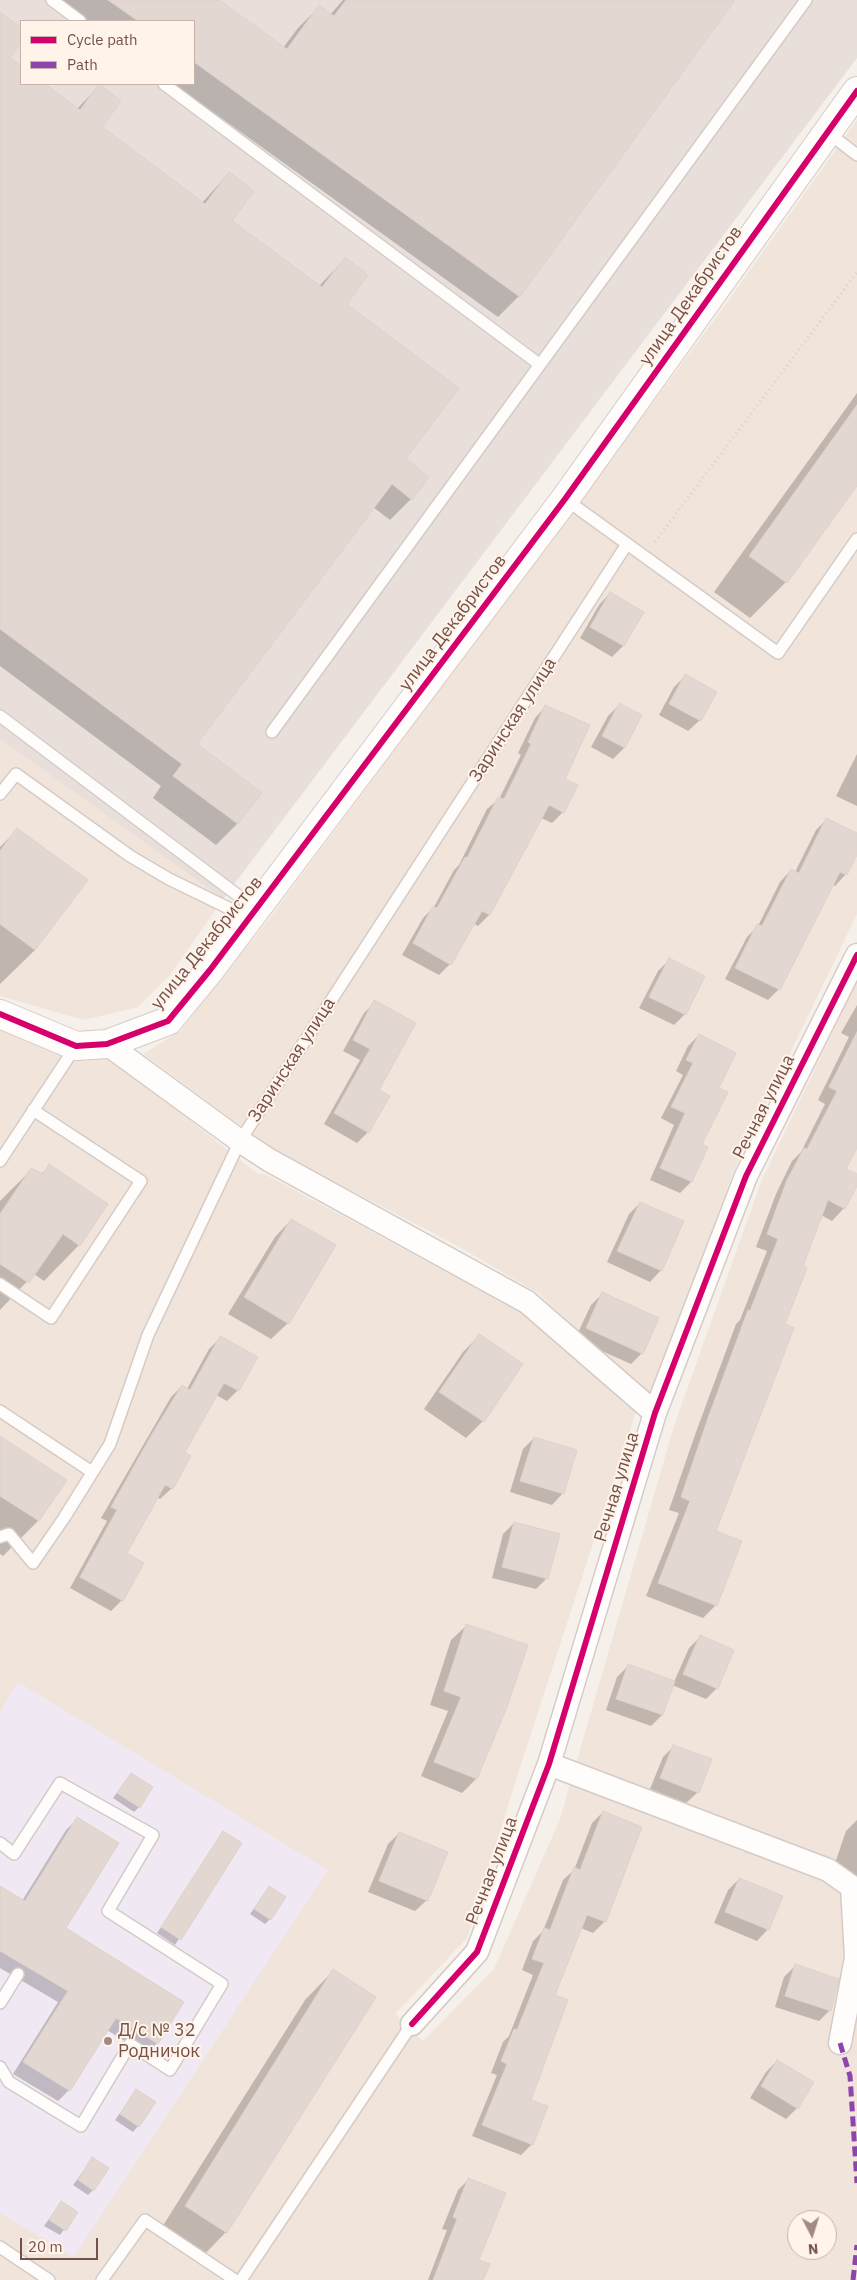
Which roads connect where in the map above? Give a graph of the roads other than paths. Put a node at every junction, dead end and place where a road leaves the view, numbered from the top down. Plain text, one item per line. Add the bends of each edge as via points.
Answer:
1 (52, 0) edge
2 (806, 0) edge
3 (79, 20) edge
4 (165, 85) edge
5 (857, 91) edge
6 (827, 132) junction
7 (857, 155) edge
8 (539, 364) junction
9 (565, 499) junction
10 (857, 539) edge
11 (627, 544) junction
12 (0, 716) edge
13 (272, 732) dead end
14 (0, 794) edge
15 (252, 913) junction
16 (857, 955) edge
17 (0, 1014) edge
18 (107, 1044) junction
19 (76, 1046) junction
20 (33, 1110) junction
21 (240, 1141) junction
22 (0, 1161) edge
23 (0, 1284) edge
24 (0, 1411) edge
25 (655, 1413) junction
26 (92, 1472) junction
27 (3, 1533) edge
28 (549, 1764) junction
29 (0, 1844) edge
30 (854, 1887) edge
31 (18, 1974) dead end
32 (0, 2003) edge
33 (412, 2024) joint
34 (840, 2043) dead end
35 (0, 2067) edge
36 (0, 2247) edge
37 (48, 2280) edge
38 (102, 2280) edge
39 (235, 2280) edge
40 (241, 2280) edge

1 - 3 lane
2 - 8 lane
4 - 8 lane
5 - 6 street, улица Декабристов
6 - 7 lane
6 - 9 street, улица Декабристов
8 - 13 lane
9 - 11 lane
9 - 15 street, улица Декабристов
10 - 11 lane via 778,653
11 - 21 lane, Заринская улица
12 - 15 lane
14 - 15 lane via 16,774 130,856 169,879
15 - 18 street, улица Декабристов via 168,1021
16 - 25 street, Речная улица via 746,1176
17 - 19 street, улица Декабристов
18 - 19 street, улица Декабристов
18 - 21 street
19 - 20 lane
20 - 22 lane
20 - 23 lane via 141,1181 51,1318
21 - 25 street via 526,1302
21 - 26 lane, Заринская улица via 148,1335 110,1444
24 - 26 lane
25 - 28 street, Речная улица
26 - 27 lane, Заринская улица via 33,1562
28 - 30 street via 828,1870
28 - 33 street, Речная улица via 477,1952
29 - 35 lane via 14,1854 60,1783 153,1835 108,1911 222,1984 170,2070 130,2044 81,2126 9,2082
30 - 34 street via 856,1958
31 - 32 lane
33 - 40 lane
36 - 37 lane
38 - 39 lane via 145,2220

